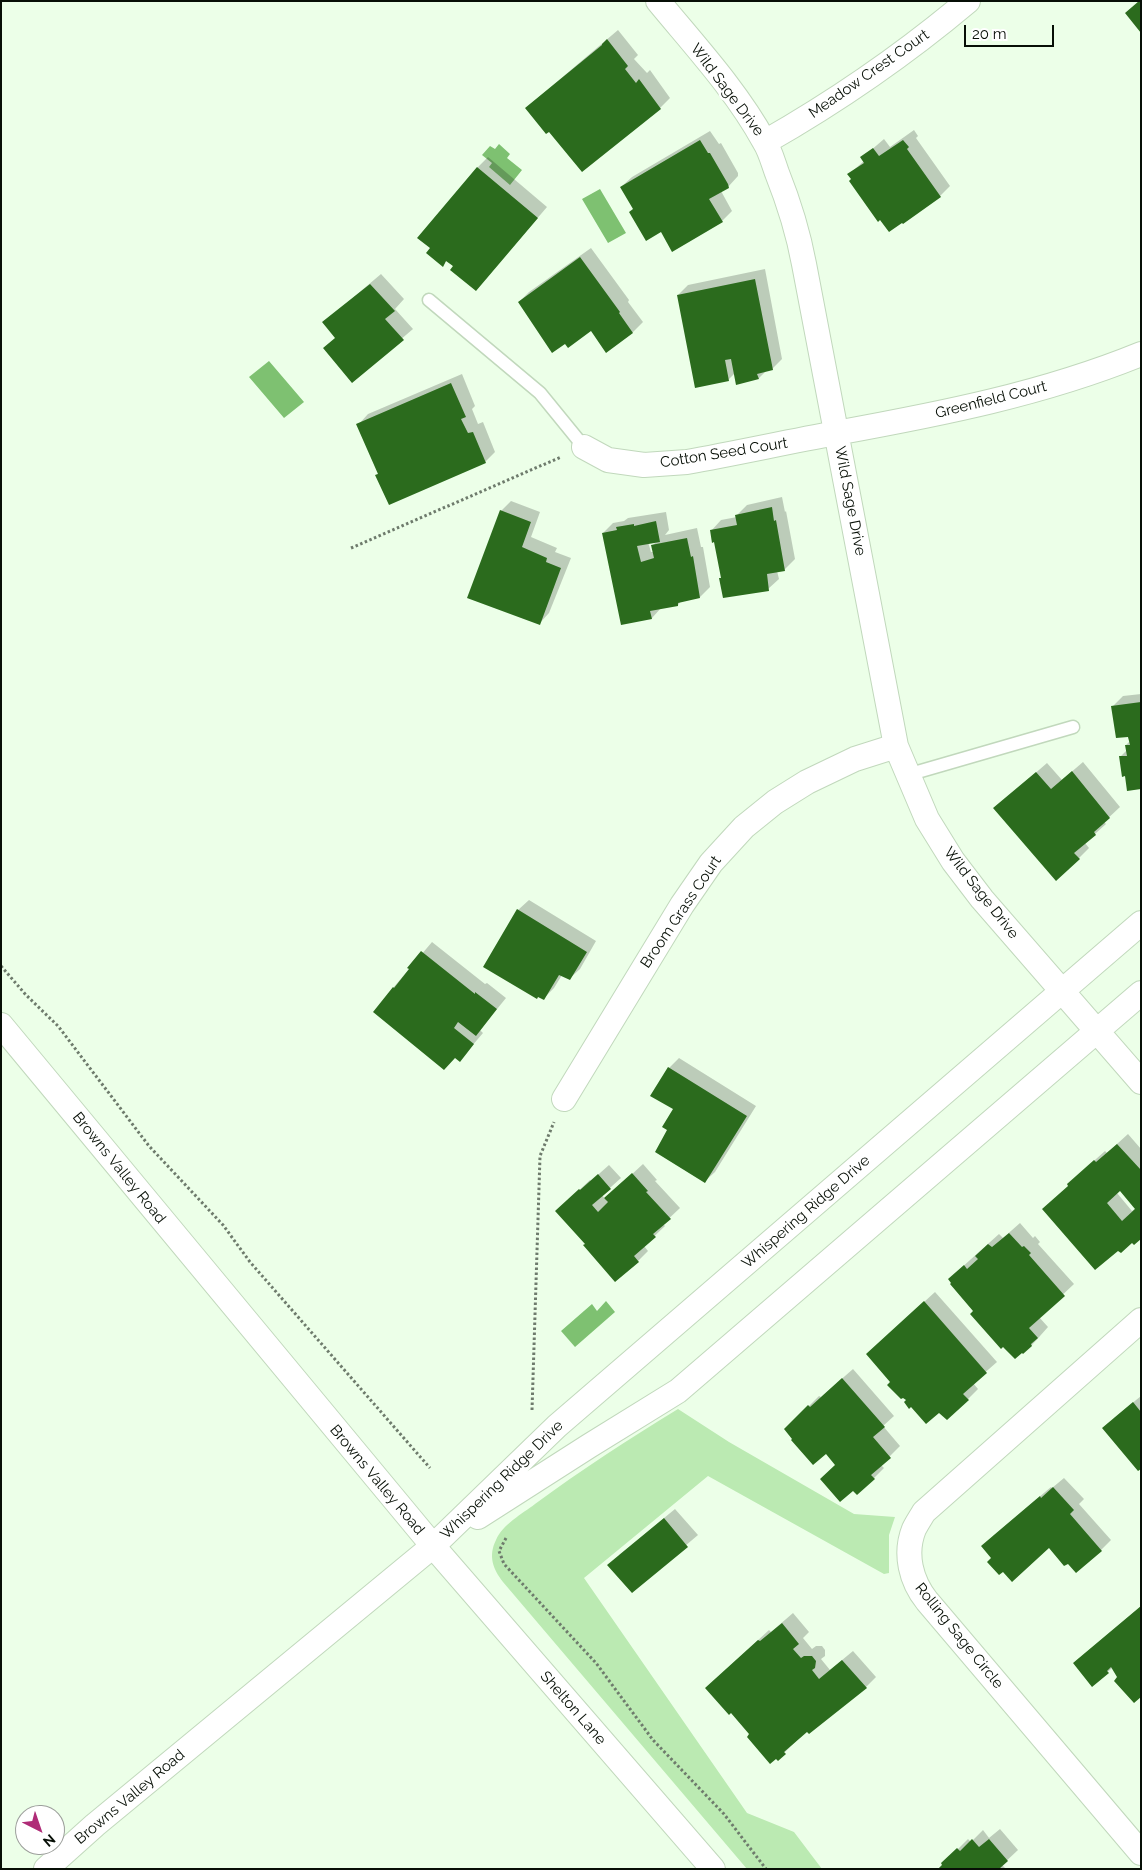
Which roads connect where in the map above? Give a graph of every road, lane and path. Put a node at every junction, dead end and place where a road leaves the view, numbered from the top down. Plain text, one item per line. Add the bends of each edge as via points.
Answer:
1 (658, 1) edge
2 (968, 1) edge
3 (766, 142) junction
4 (429, 300) dead end
5 (1141, 354) edge
6 (837, 433) junction
7 (584, 447) junction
8 (351, 548) dead end
9 (1073, 727) dead end
10 (896, 746) junction
11 (907, 775) junction
12 (1141, 923) edge
13 (1, 966) edge
14 (1062, 991) junction
15 (1141, 993) edge
16 (1, 1025) edge
17 (1096, 1031) junction
18 (1141, 1082) edge
19 (564, 1099) joint
20 (1141, 1320) edge
21 (532, 1417) dead end
22 (430, 1468) dead end
23 (506, 1538) dead end
24 (433, 1546) junction
25 (1141, 1853) edge
26 (46, 1869) edge
27 (713, 1869) edge
28 (766, 1869) edge

1 - 3 street, Wild Sage Drive via 724,81
2 - 3 street, Meadow Crest Court via 850,90
3 - 6 street, Wild Sage Drive via 797,230
4 - 7 lane via 540,393
5 - 6 street, Greenfield Court via 1014,396
6 - 7 street, Cotton Seed Court via 687,462 644,466 608,460
6 - 10 street, Wild Sage Drive
7 - 8 path
9 - 11 lane
10 - 11 street, Wild Sage Drive
10 - 19 street, Broom Grass Court via 855,759 807,782 744,827 711,863 682,905
11 - 14 street, Wild Sage Drive via 927,819 953,861
12 - 14 street, Whispering Ridge Drive
13 - 22 path via 58,1026 150,1146 218,1219 250,1262
14 - 17 street, Wild Sage Drive
14 - 24 street, Whispering Ridge Drive via 558,1426
15 - 17 street, Whispering Ridge Drive
16 - 24 street, Browns Valley Road
17 - 18 street, Wild Sage Drive
17 - 24 street, Whispering Ridge Drive via 678,1391
19 - 21 path via 540,1156
20 - 25 street, Rolling Sage Circle via 924,1512 914,1529 910,1562 918,1590
23 - 28 path via 499,1551 504,1564 596,1663 653,1740 724,1814
24 - 26 street, Browns Valley Road
24 - 27 street, Shelton Lane

